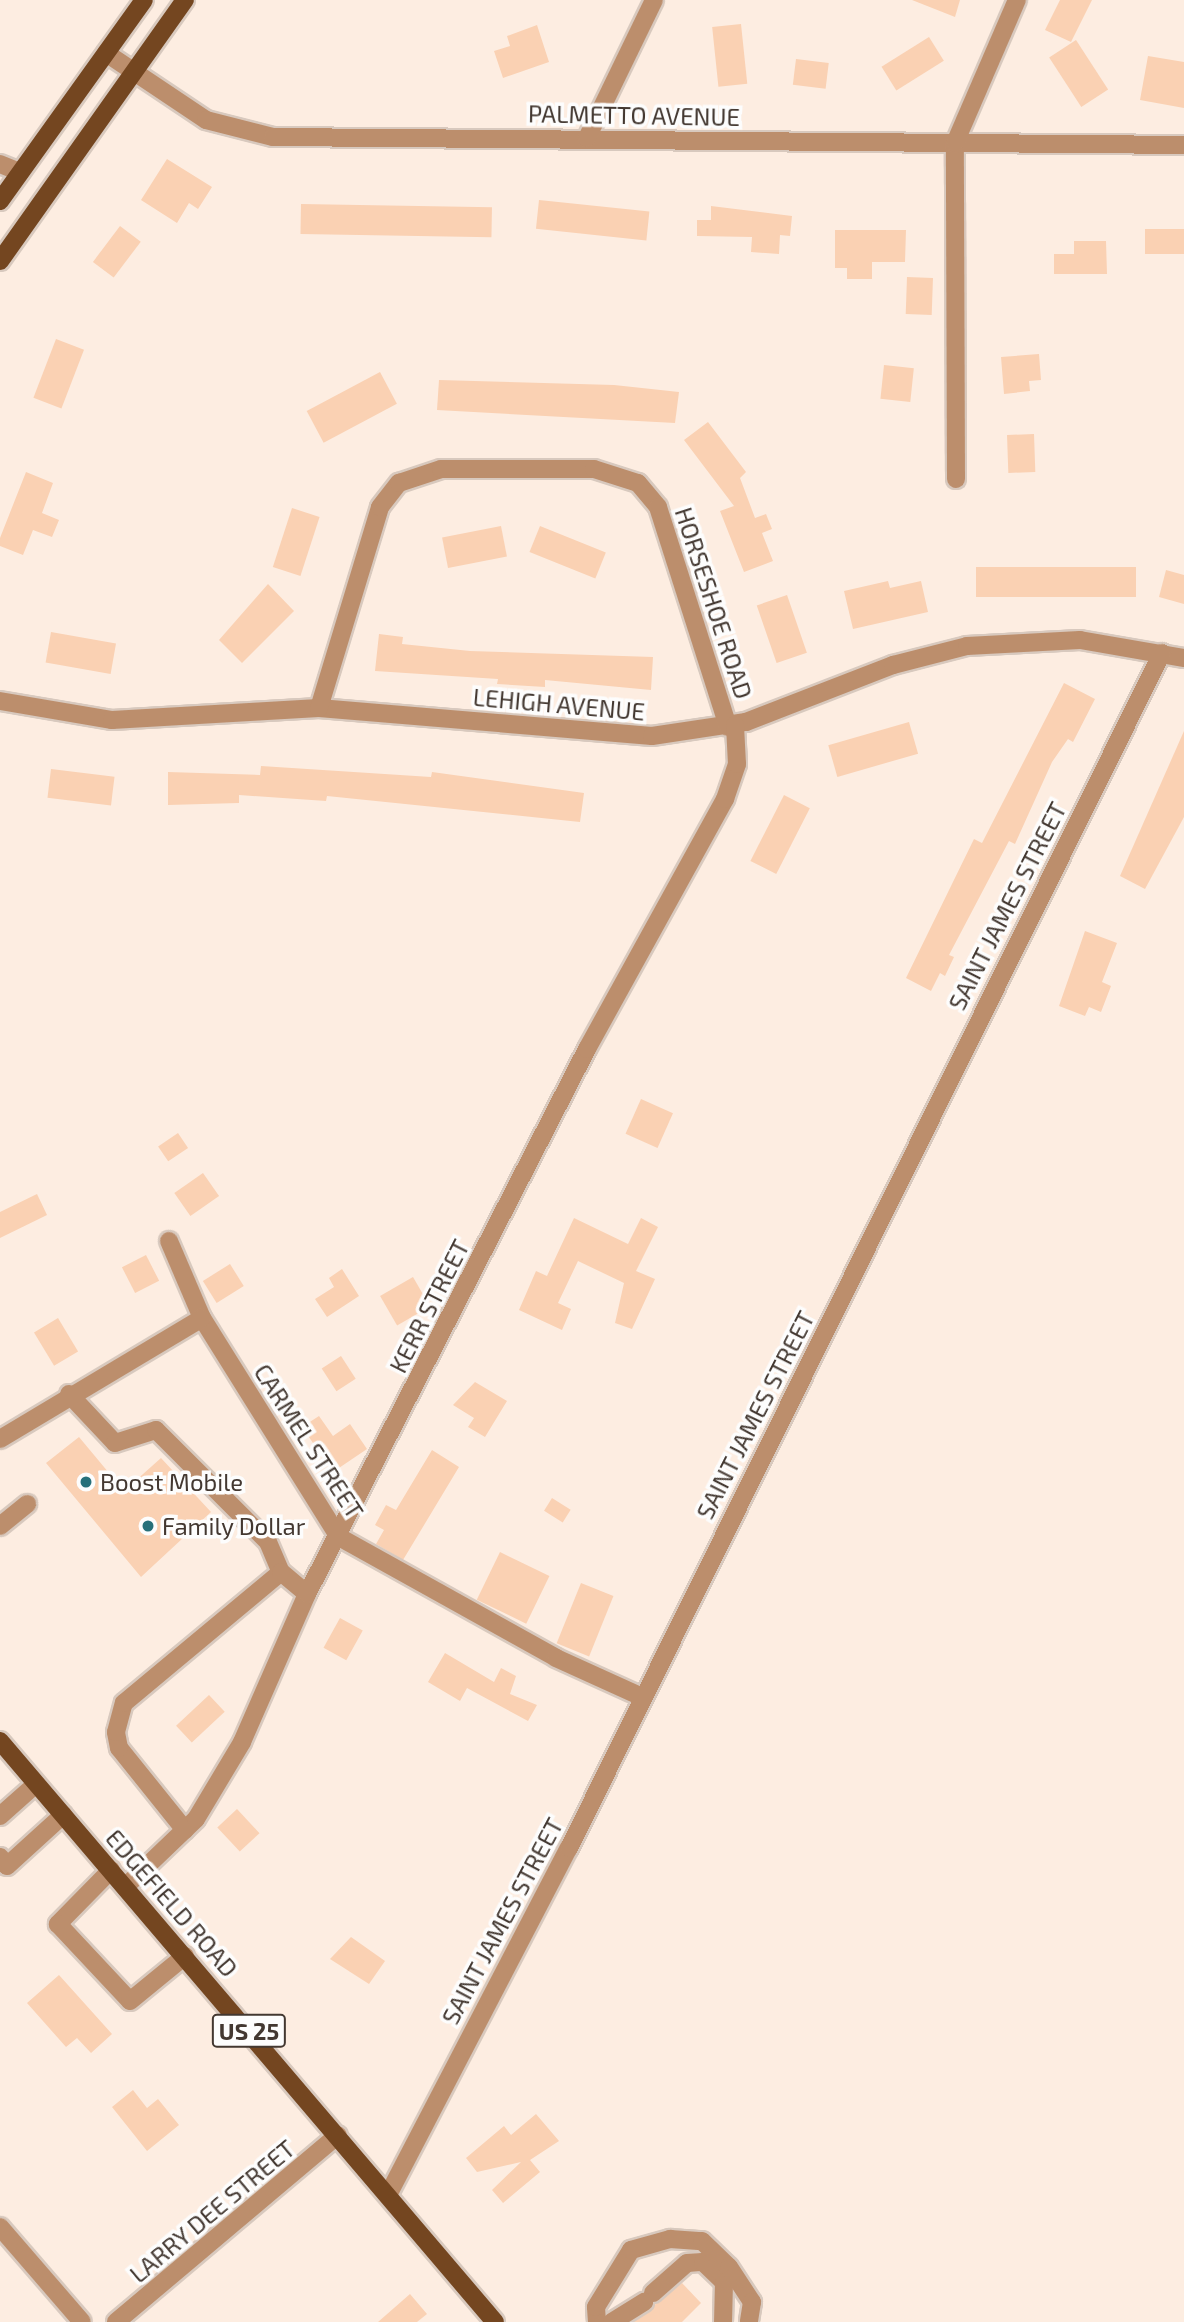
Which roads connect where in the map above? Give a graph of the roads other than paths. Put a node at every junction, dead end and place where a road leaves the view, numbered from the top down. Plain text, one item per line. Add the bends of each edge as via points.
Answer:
1 (144, 0) edge
2 (185, 0) edge
3 (654, 0) edge
4 (1017, 0) edge
5 (106, 53) junction
6 (136, 71) junction
7 (587, 138) junction
8 (955, 144) junction
9 (1184, 145) edge
10 (0, 164) edge
11 (20, 172) junction
12 (0, 201) edge
13 (0, 261) edge
14 (956, 479) dead end
15 (1162, 653) junction
16 (1184, 658) edge
17 (0, 701) edge
18 (319, 708) junction
19 (732, 726) junction
20 (169, 1241) dead end
21 (202, 1318) junction
22 (69, 1394) junction
23 (0, 1439) edge
24 (27, 1504) dead end
25 (0, 1526) edge
26 (339, 1537) junction
27 (281, 1572) junction
28 (307, 1594) junction
29 (642, 1697) junction
30 (0, 1741) edge
31 (36, 1784) junction
32 (63, 1815) junction
33 (0, 1816) edge
34 (185, 1830) junction
35 (0, 1857) edge
36 (111, 1870) junction
37 (125, 1887) junction
38 (185, 1956) junction
39 (338, 2135) junction
40 (388, 2195) junction
41 (0, 2227) edge
42 (82, 2322) edge
43 (116, 2322) edge
44 (495, 2322) edge
45 (597, 2322) edge
46 (612, 2322) edge
47 (723, 2322) edge
48 (749, 2322) edge

1 - 5 main road
2 - 6 main road
3 - 7 street
4 - 8 street
5 - 6 street, PALMETTO AVENUE
5 - 11 main road
6 - 7 street, PALMETTO AVENUE via 186,109 250,134
6 - 13 main road
7 - 8 street, PALMETTO AVENUE
8 - 9 street, PALMETTO AVENUE
8 - 14 street
10 - 11 street
11 - 12 main road
15 - 16 street, LEHIGH AVENUE
15 - 19 street, LEHIGH AVENUE via 1080,640 967,646 893,665
15 - 29 street, SAINT JAMES STREET
17 - 18 street, LEHIGH AVENUE via 146,721
18 - 19 street, LEHIGH AVENUE via 562,733 652,736
18 - 19 street, HORSESHOE ROAD via 380,507 399,483 441,469 594,469 624,475 658,507
19 - 26 street, KERR STREET via 737,764 725,799 587,1049
20 - 21 street, CARMEL STREET
21 - 22 street
21 - 26 street, CARMEL STREET
22 - 23 street
22 - 27 street via 115,1443 156,1430 268,1542
24 - 25 street
26 - 28 street, KERR STREET
26 - 29 street, CARMEL STREET via 556,1658
27 - 28 street
27 - 34 street via 124,1703 119,1748
28 - 34 street, KERR STREET via 242,1742
29 - 40 street, SAINT JAMES STREET
30 - 31 main road, EDGEFIELD ROAD / US 25
31 - 32 main road, EDGEFIELD ROAD / US 25
31 - 33 street
32 - 35 street via 7,1866
32 - 36 main road, EDGEFIELD ROAD / US 25
34 - 37 street, KERR STREET
36 - 37 main road, EDGEFIELD ROAD / US 25
36 - 38 street via 58,1924 130,2001
37 - 38 main road, EDGEFIELD ROAD / US 25
38 - 39 main road, EDGEFIELD ROAD / US 25
39 - 40 main road, EDGEFIELD ROAD / US 25
39 - 43 street, LARRY DEE STREET
40 - 44 main road, EDGEFIELD ROAD / US 25
41 - 42 street
45 - 48 street via 596,2307 631,2250 670,2239 702,2241 729,2267 752,2302
46 - 47 street via 649,2298 687,2263 703,2262 723,2282

